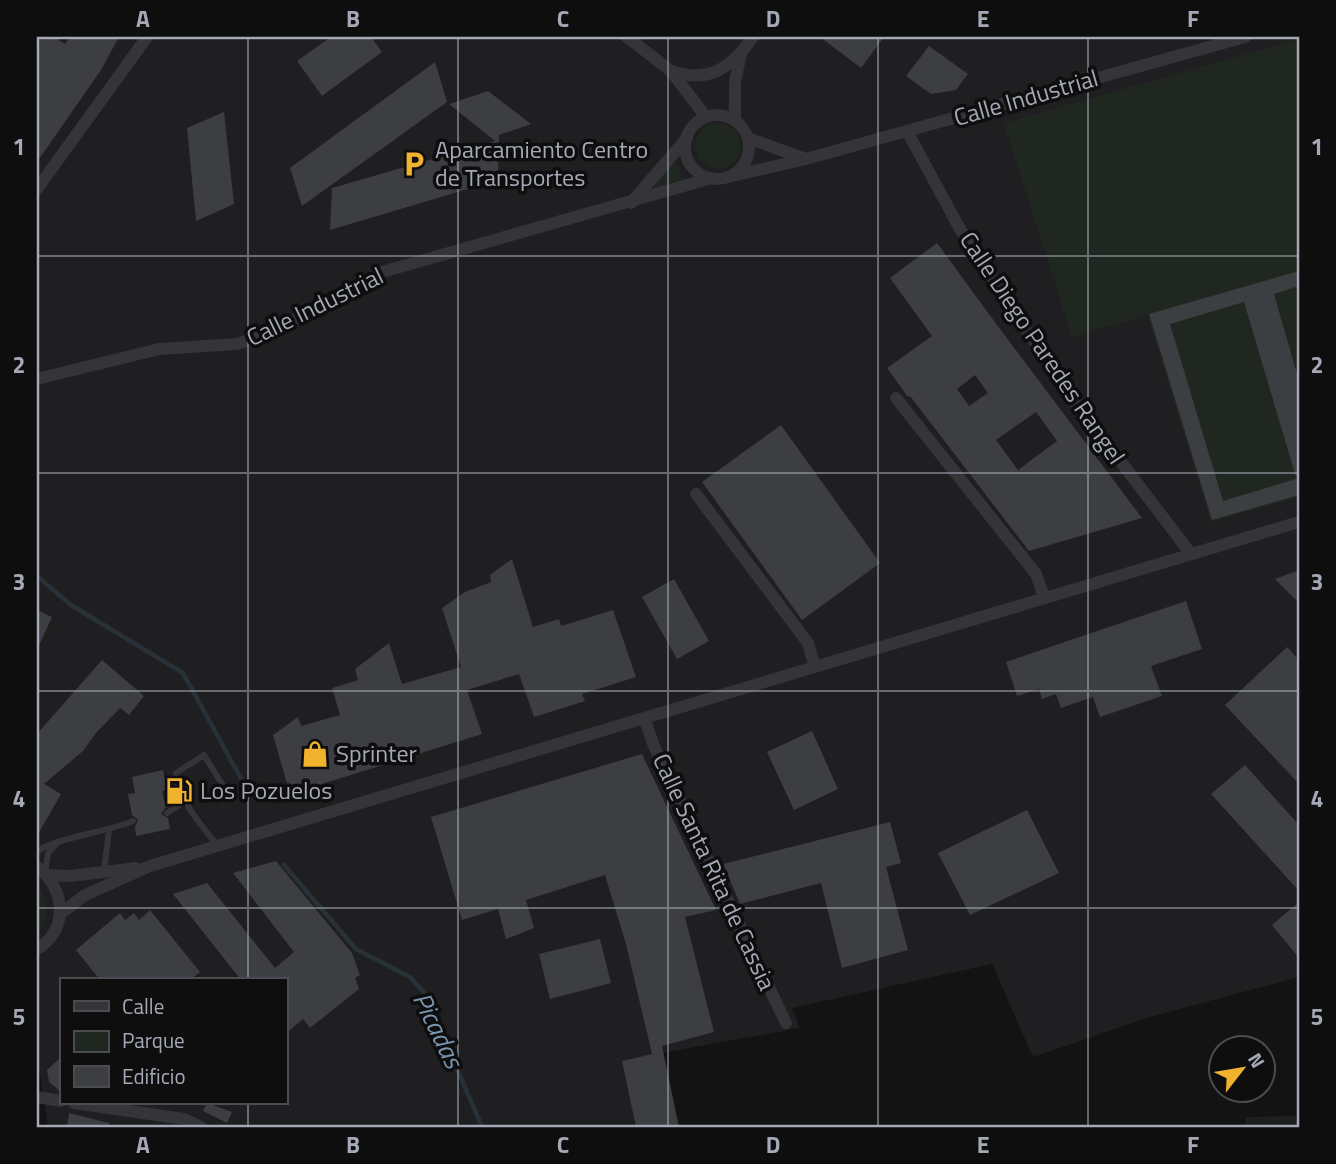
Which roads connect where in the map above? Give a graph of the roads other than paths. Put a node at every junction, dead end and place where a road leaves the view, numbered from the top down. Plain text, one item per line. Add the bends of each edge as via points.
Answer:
1 (147, 37) edge
2 (627, 37) edge
3 (753, 37) edge
4 (1245, 37) edge
5 (741, 53) junction
6 (671, 71) junction
7 (706, 117) junction
8 (734, 121) junction
9 (907, 131) junction
10 (687, 138) junction
11 (748, 138) junction
12 (806, 159) junction
13 (728, 177) junction
14 (712, 178) junction
15 (37, 188) edge
16 (630, 203) junction
17 (37, 379) edge
18 (896, 398) dead end
19 (696, 494) dead end
20 (1299, 522) edge
21 (1191, 554) junction
22 (1044, 597) junction
23 (816, 667) junction
24 (645, 720) junction
25 (225, 789) dead end
26 (186, 801) junction
27 (167, 813) dead end
28 (133, 821) dead end
29 (109, 831) junction
30 (58, 842) junction
31 (218, 846) junction
32 (37, 852) edge
33 (150, 866) junction
34 (43, 872) edge
35 (104, 872) junction
36 (60, 914) junction
37 (37, 949) edge
38 (786, 1023) dead end
39 (37, 1097) edge
40 (60, 1101) edge
41 (81, 1104) edge
42 (201, 1127) edge

1 - 15 street
2 - 6 street
3 - 5 street
4 - 9 street, Calle Industrial
5 - 6 street via 713,74 691,77
5 - 8 street
6 - 7 street
7 - 8 street
7 - 10 street
8 - 11 street
9 - 12 street, Calle Industrial
9 - 21 street, Calle Diego Paredes Rangel via 960,229 1064,387
10 - 14 street via 685,149 694,168
10 - 16 street
11 - 12 street
11 - 13 street via 743,165
12 - 13 street, Calle Industrial
13 - 14 street
14 - 16 street, Calle Industrial
16 - 17 street, Calle Industrial via 382,272 268,334 237,344 159,349
18 - 22 street via 1036,575
19 - 23 street via 808,643
20 - 21 street
21 - 22 street
22 - 23 street
23 - 24 street
24 - 31 street
24 - 38 street, Calle Santa Rita de Cassia
25 - 26 lane via 204,755 176,773
26 - 27 lane
26 - 31 lane
28 - 29 lane
29 - 30 lane
29 - 35 lane
30 - 32 lane via 47,843
30 - 34 lane via 48,853
31 - 33 street
33 - 35 street
33 - 36 street via 85,895
34 - 35 street
34 - 36 street via 56,887
36 - 37 street via 51,937
39 - 40 street
41 - 42 street via 184,1119

